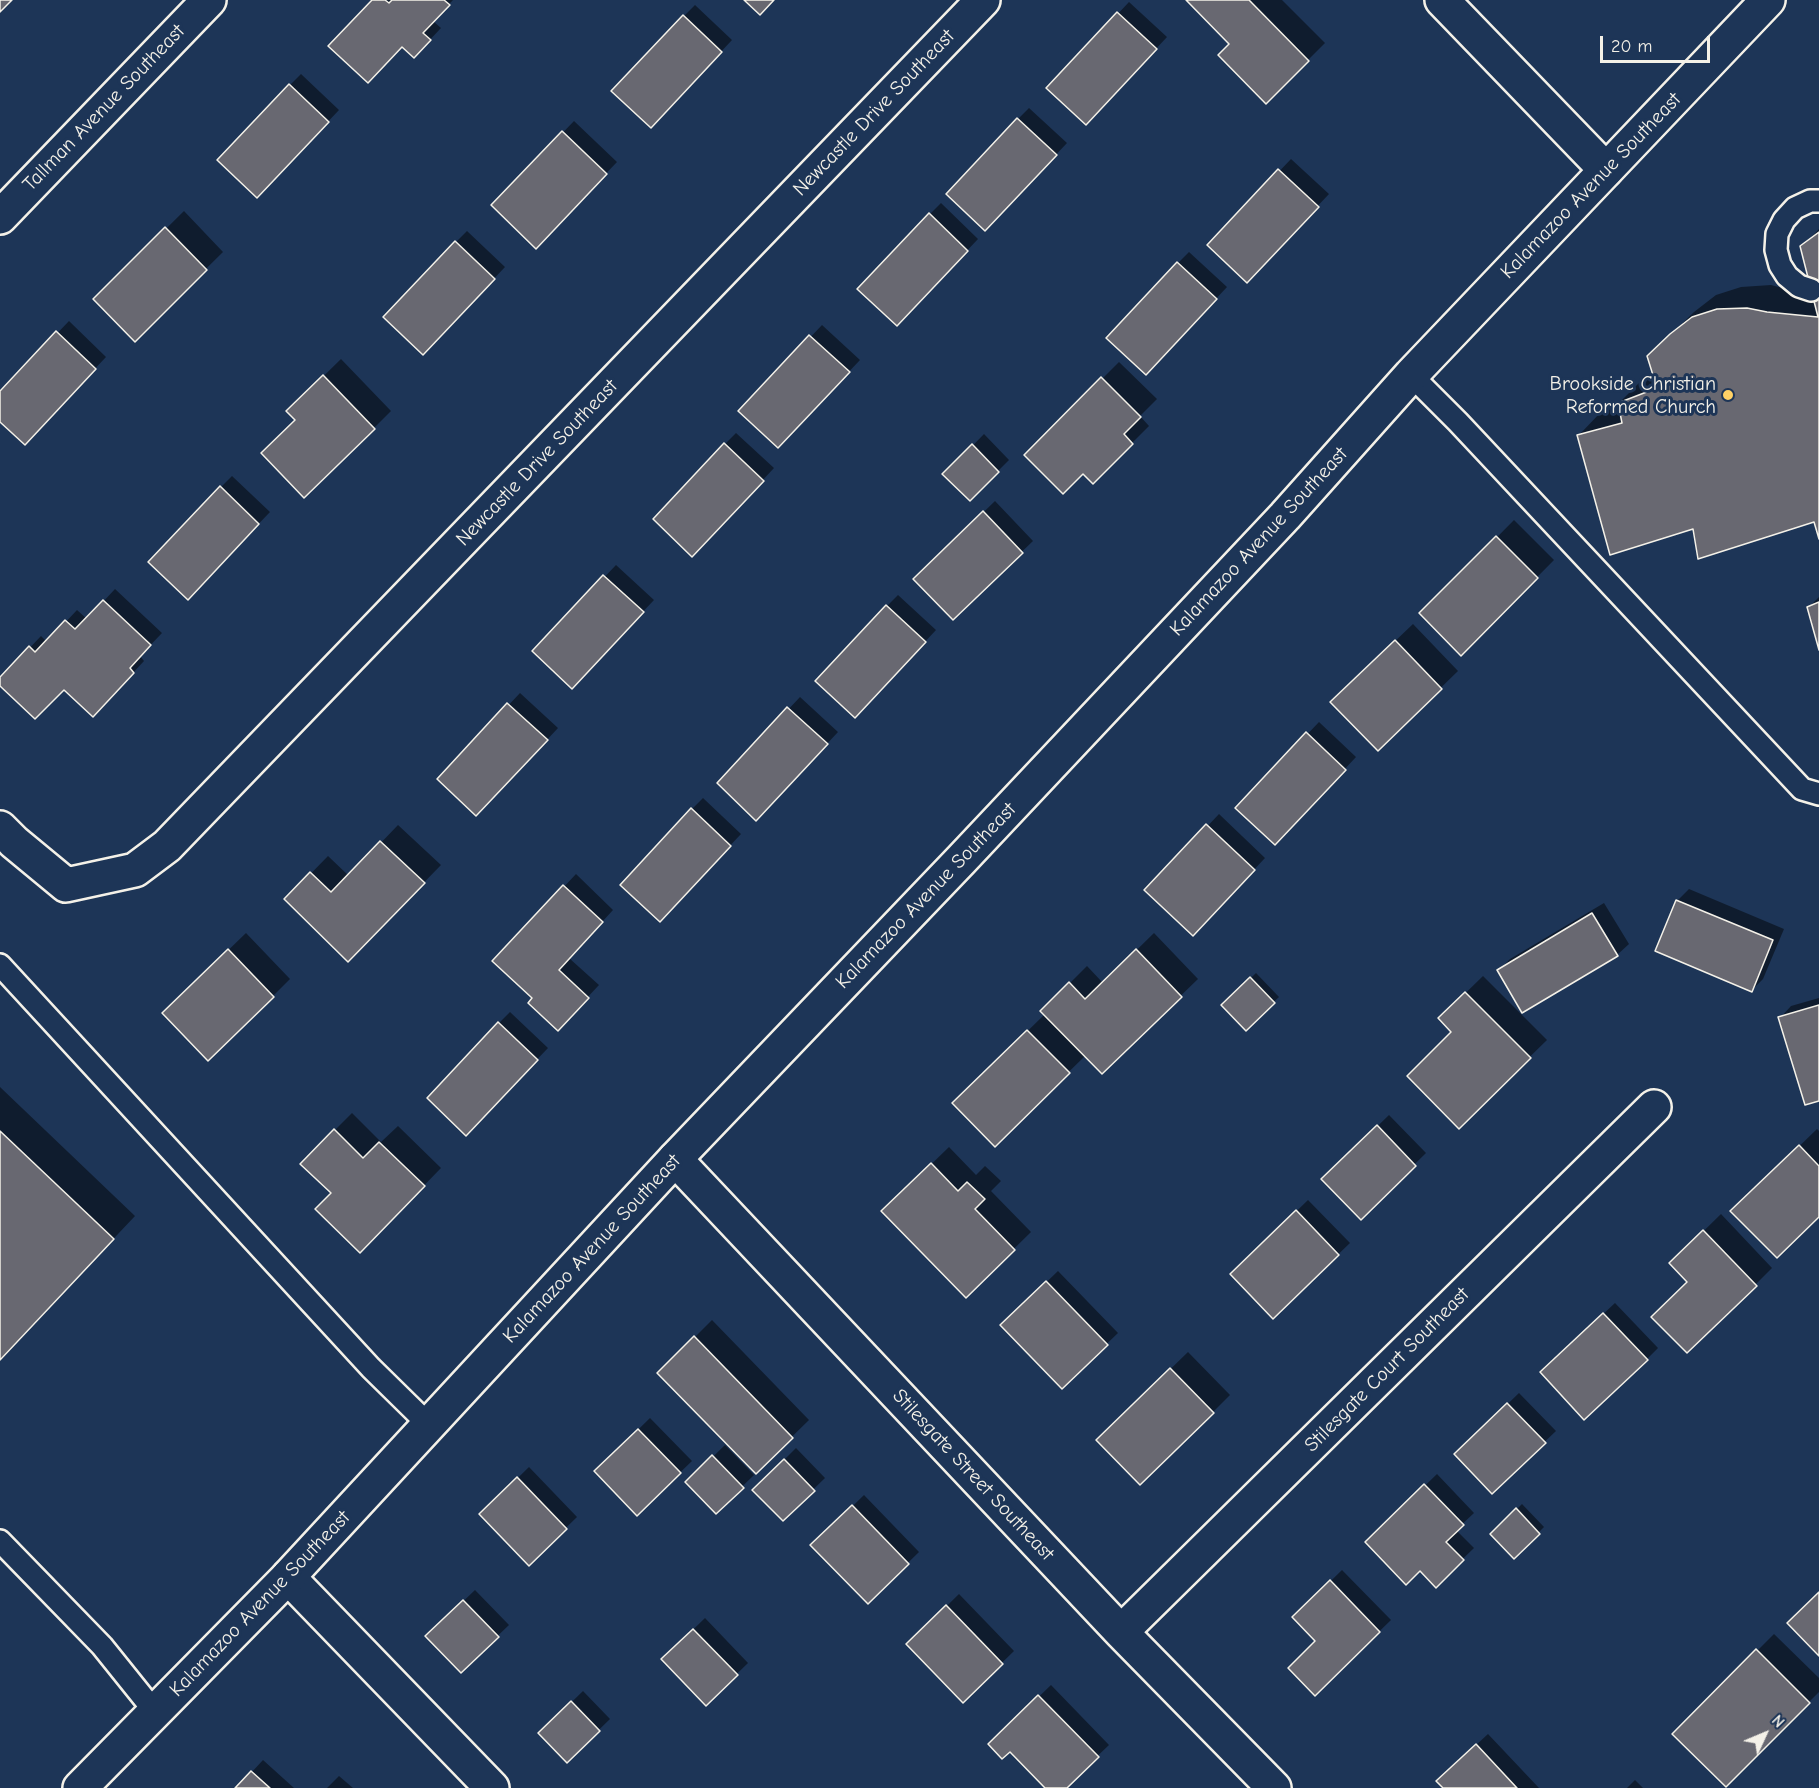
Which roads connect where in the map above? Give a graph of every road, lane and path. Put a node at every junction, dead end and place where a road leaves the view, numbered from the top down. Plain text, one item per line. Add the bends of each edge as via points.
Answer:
1 (209, 0) edge
2 (983, 0) edge
3 (1442, 0) edge
4 (1768, 0) edge
5 (1606, 170) junction
6 (1819, 201) edge
7 (0, 217) edge
8 (1811, 291) dead end
9 (1411, 375) junction
10 (1819, 794) edge
11 (0, 828) edge
12 (0, 964) edge
13 (1654, 1107) dead end
14 (675, 1159) junction
15 (429, 1425) junction
16 (0, 1541) edge
17 (288, 1577) junction
18 (1121, 1632) junction
19 (155, 1712) junction
20 (80, 1788) edge
21 (492, 1788) edge
22 (1274, 1788) edge

1 - 7 street, Tallman Avenue Southeast
2 - 11 street, Newcastle Drive Southeast via 167,846 135,870 66,885
3 - 5 street
4 - 5 street, Kalamazoo Avenue Southeast
5 - 9 street, Kalamazoo Avenue Southeast
6 - 8 lane via 1795,208 1784,220 1776,242 1780,265 1787,276
9 - 10 lane via 1802,789
9 - 14 street, Kalamazoo Avenue Southeast via 1285,516
12 - 15 lane via 371,1368
13 - 18 street, Stilesgate Court Southeast
14 - 15 street, Kalamazoo Avenue Southeast
14 - 18 street, Stilesgate Street Southeast
15 - 17 street, Kalamazoo Avenue Southeast
16 - 19 lane via 102,1646
17 - 19 street, Kalamazoo Avenue Southeast
17 - 21 street
18 - 22 street, Stilesgate Street Southeast
19 - 20 street, Kalamazoo Avenue Southeast

